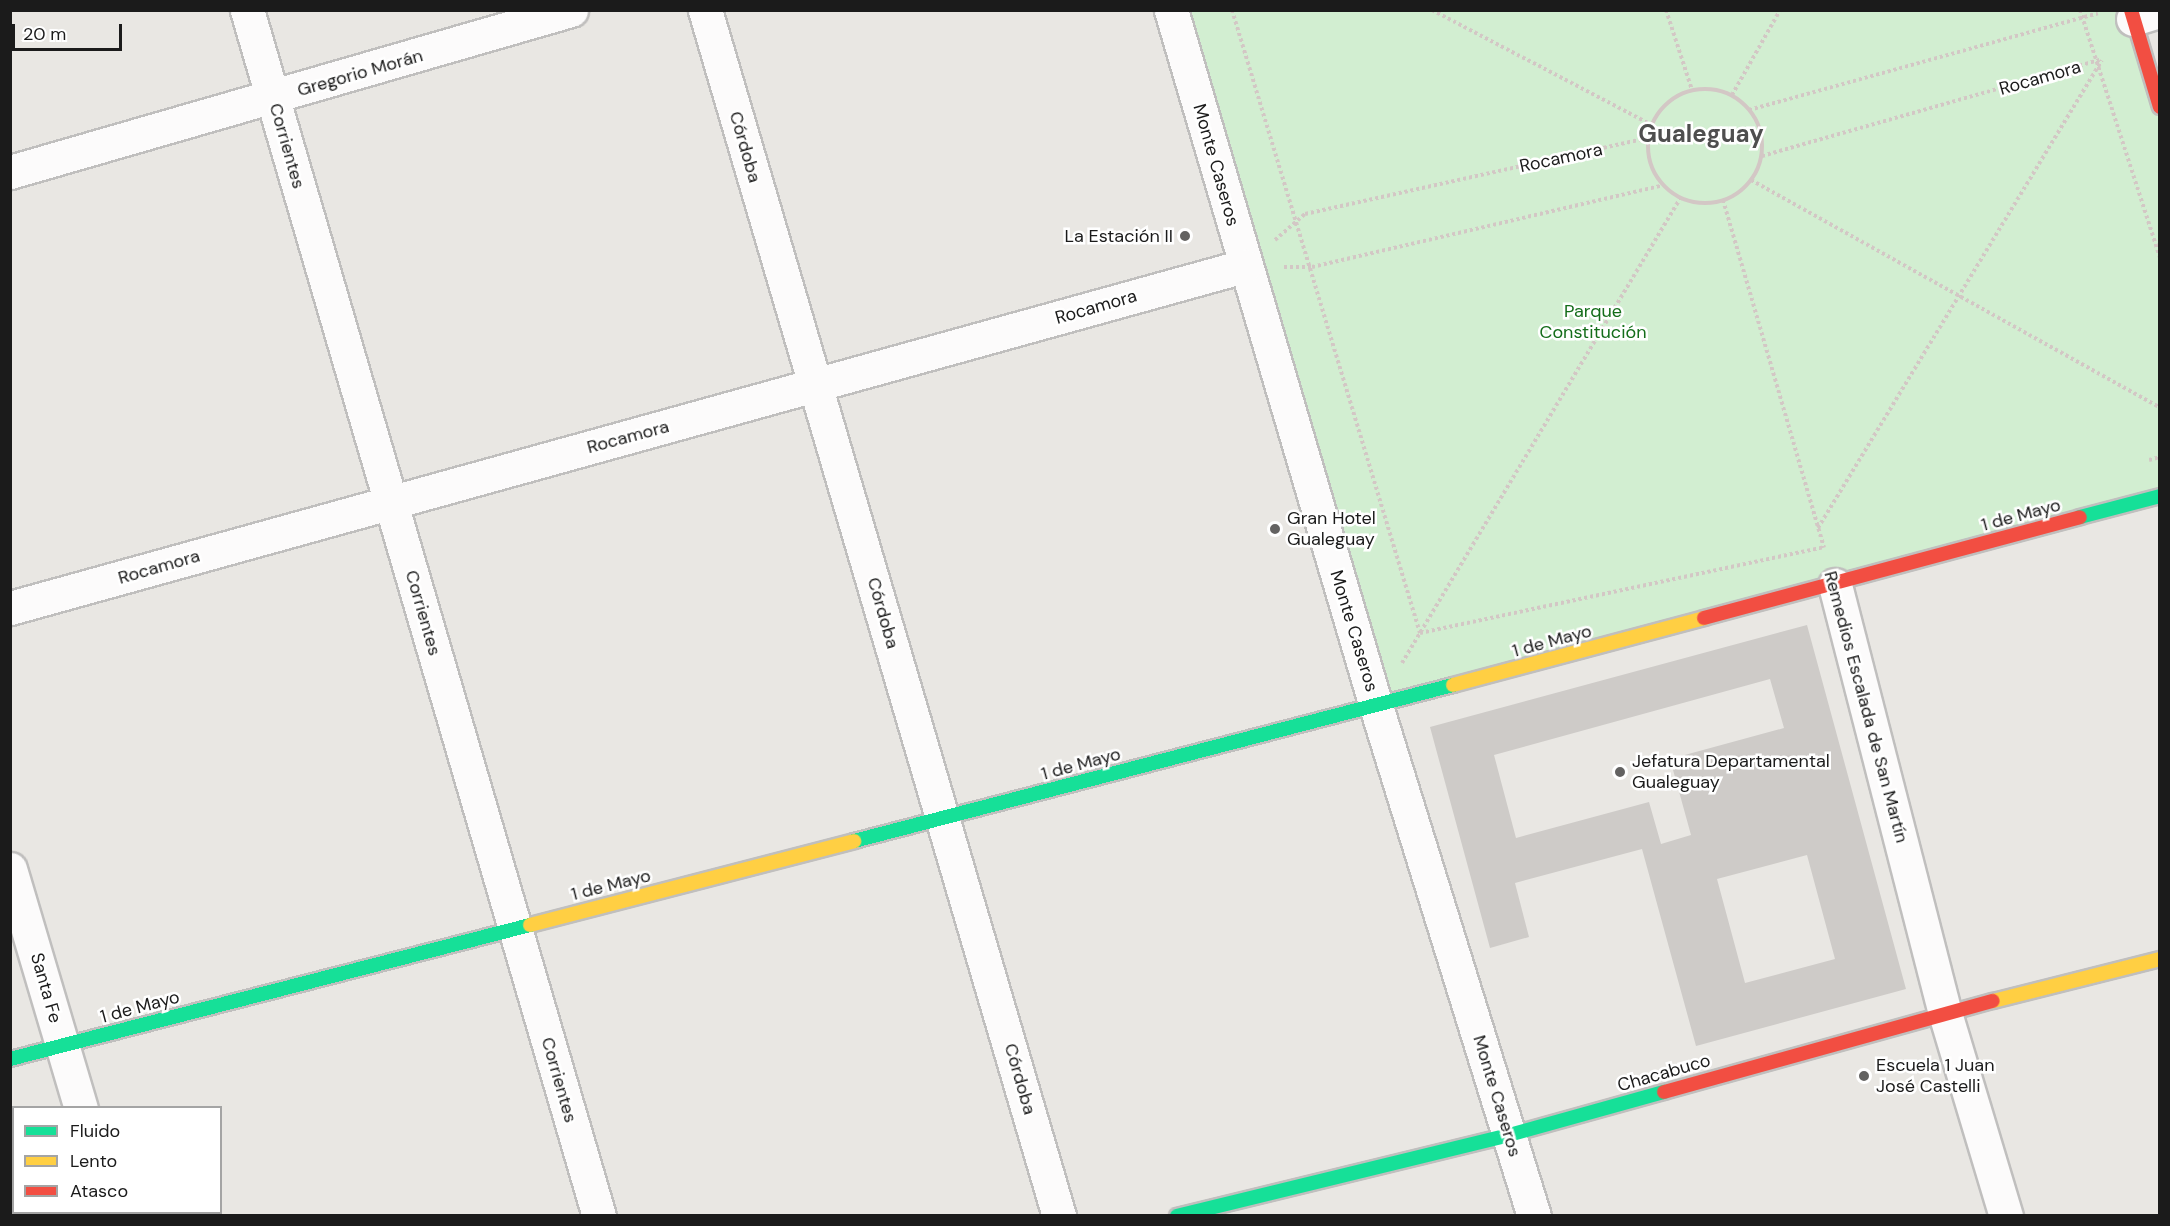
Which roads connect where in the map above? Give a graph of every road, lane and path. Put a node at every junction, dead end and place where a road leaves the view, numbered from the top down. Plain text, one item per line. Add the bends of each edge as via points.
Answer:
1 (247, 10) edge
2 (571, 10) edge
3 (705, 10) edge
4 (1171, 10) edge
5 (1232, 10) edge
6 (1432, 10) edge
7 (1666, 10) edge
8 (1780, 10) edge
9 (2080, 10) edge
10 (2134, 17) edge
11 (2082, 18) junction
12 (2097, 64) junction
13 (1692, 90) junction
14 (1732, 96) junction
15 (273, 99) junction
16 (2160, 107) edge
17 (1749, 110) junction
18 (1652, 126) junction
19 (1649, 138) junction
20 (1762, 156) junction
21 (10, 172) edge
22 (1751, 180) junction
23 (1663, 185) junction
24 (1681, 197) junction
25 (1723, 200) junction
26 (1297, 221) junction
27 (2160, 258) edge
28 (1244, 266) junction
29 (1312, 267) junction
30 (1959, 296) junction
31 (815, 385) junction
32 (2160, 408) edge
33 (2160, 457) edge
34 (2136, 463) dead end
35 (2160, 496) edge
36 (390, 502) junction
37 (1818, 528) junction
38 (1835, 543) dead end
39 (1824, 547) junction
40 (1835, 585) junction
41 (10, 608) edge
42 (1420, 633) junction
43 (1376, 706) junction
44 (944, 818) junction
45 (10, 869) edge
46 (515, 928) junction
47 (2160, 959) edge
48 (1946, 1013) junction
49 (62, 1046) junction
50 (10, 1059) edge
51 (81, 1106) edge
52 (1509, 1135) junction
53 (599, 1215) edge
54 (1059, 1215) edge
55 (1177, 1215) edge
56 (1534, 1215) edge
57 (2006, 1215) edge

1 - 15 street, Corrientes
2 - 15 street, Gregorio Morán
3 - 31 street, Córdoba
4 - 28 street, Monte Caseros
5 - 26 path
6 - 18 path
7 - 13 path
8 - 14 path
9 - 11 path
10 - 11 path
10 - 12 path, Rocamora
10 - 16 street
11 - 12 path
11 - 17 path
12 - 20 path, Rocamora
12 - 27 path
12 - 30 path
13 - 14 path via 1719,90
13 - 18 path via 1675,98
14 - 17 path
15 - 21 street, Gregorio Morán
15 - 36 street, Corrientes
17 - 20 path via 1762,140
18 - 19 path
19 - 23 path via 1649,155
19 - 26 path, Rocamora via 1305,214
20 - 22 path
22 - 25 path via 1738,193
22 - 30 path
23 - 24 path
23 - 29 path
24 - 25 path via 1709,203
24 - 42 path
25 - 37 path, Remedios Escalada de San Martín
26 - 28 path, Rocamora
26 - 29 path
28 - 29 path
28 - 31 street, Rocamora
28 - 43 street, Monte Caseros
29 - 42 path
30 - 32 path
30 - 37 path
31 - 36 street, Rocamora
31 - 44 street, Córdoba
33 - 34 path
35 - 40 street, 1 de Mayo
36 - 41 street, Rocamora
36 - 46 street, Corrientes
37 - 39 path, Remedios Escalada de San Martín
38 - 39 path
39 - 40 path, Remedios Escalada de San Martín
39 - 42 path
40 - 43 street, 1 de Mayo
40 - 48 street, Remedios Escalada de San Martín
42 - 43 path
43 - 44 street, 1 de Mayo
43 - 52 street, Monte Caseros
44 - 46 street, 1 de Mayo
44 - 54 street, Córdoba
45 - 49 street, Santa Fe
46 - 49 street, 1 de Mayo
46 - 53 street, Corrientes
47 - 48 street, Chacabuco
48 - 52 street, Chacabuco
48 - 57 street, Remedios Escalada de San Martín
49 - 50 street, 1 de Mayo
49 - 51 street, Santa Fe
52 - 55 street, Chacabuco
52 - 56 street, Monte Caseros

